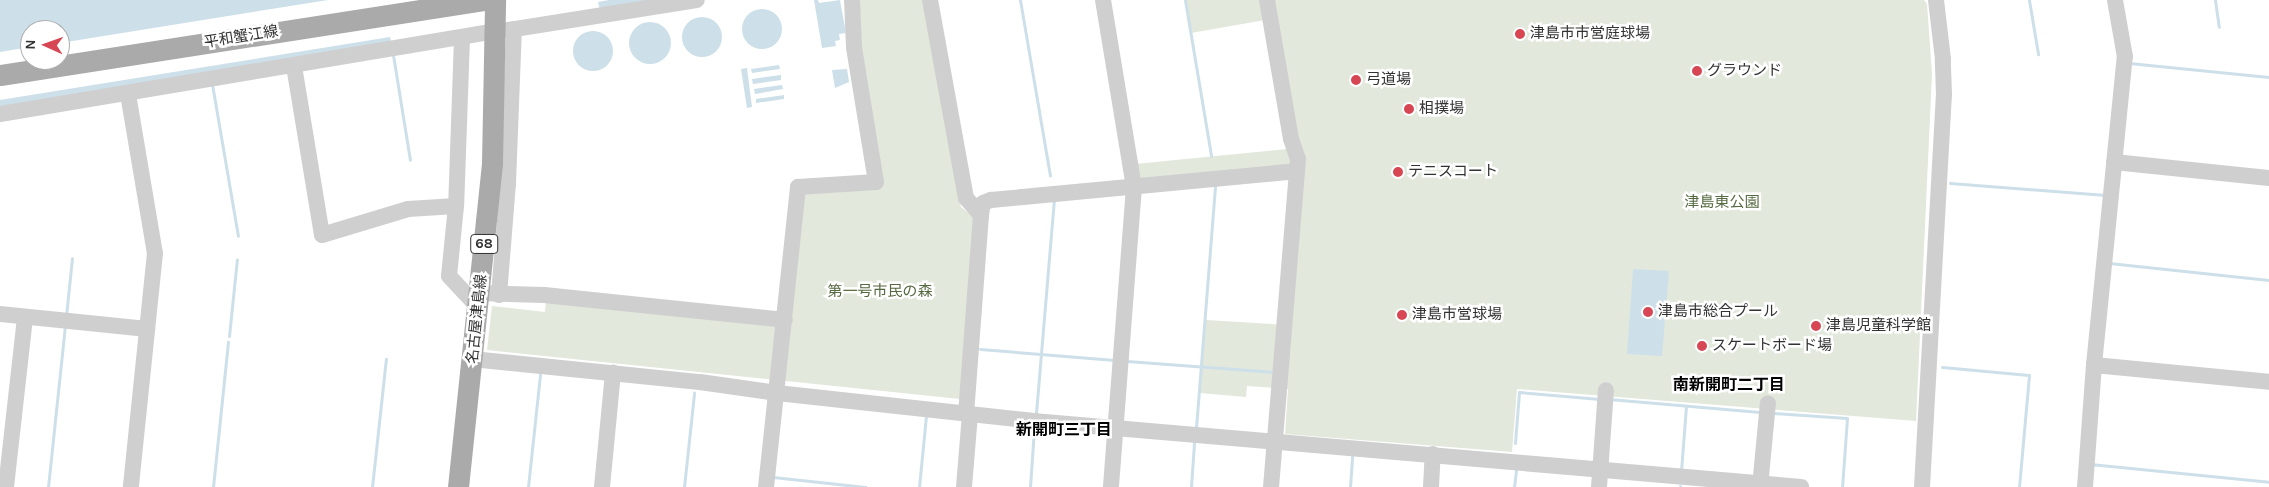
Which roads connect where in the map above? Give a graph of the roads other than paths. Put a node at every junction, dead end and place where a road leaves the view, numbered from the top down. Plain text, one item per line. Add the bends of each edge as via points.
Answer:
1 (483, 0) edge
2 (495, 0) edge
3 (697, 0) edge
4 (852, 0) edge
5 (930, 0) edge
6 (1104, 0) edge
7 (1267, 0) edge
8 (1936, 0) edge
9 (2115, 0) edge
10 (486, 33) dead end
11 (462, 38) junction
12 (294, 66) junction
13 (0, 76) edge
14 (128, 94) junction
15 (0, 114) edge
16 (2114, 162) junction
17 (1296, 171) junction
18 (2269, 178) edge
19 (1134, 187) junction
20 (456, 206) junction
21 (981, 215) junction
22 (485, 298) junction
23 (0, 314) edge
24 (25, 318) junction
25 (785, 320) junction
26 (147, 329) junction
27 (472, 358) junction
28 (2094, 365) junction
29 (613, 373) junction
30 (2269, 382) edge
31 (1606, 390) dead end
32 (776, 394) junction
33 (1768, 403) dead end
34 (968, 414) junction
35 (1115, 428) junction
36 (1274, 442) junction
37 (1433, 454) junction
38 (1600, 470) junction
39 (1760, 486) edge
40 (6, 487) edge
41 (131, 487) edge
42 (458, 487) edge
43 (602, 487) edge
44 (766, 487) edge
45 (964, 487) edge
46 (1111, 487) edge
47 (1271, 487) edge
48 (1431, 487) edge
49 (1599, 487) edge
50 (1801, 487) edge
51 (1922, 487) edge
52 (2085, 487) edge

1 - 13 main road, 平和蟹江線
2 - 22 main road, 名古屋津島線 / 68
3 - 22 street via 511,30 508,183
4 - 25 street via 854,48 876,182 798,187
5 - 21 street via 966,198
6 - 19 street
7 - 17 street via 1291,139 1298,159
8 - 51 street via 1944,95
9 - 16 street via 2125,57
10 - 11 street
11 - 12 street
11 - 20 street
12 - 14 street
12 - 20 street via 322,235 408,209
14 - 15 street
14 - 26 street via 155,253
16 - 18 street
16 - 28 street
17 - 19 street
17 - 36 street
19 - 21 street via 991,200 983,203
19 - 35 street
20 - 22 street via 449,276
21 - 34 street
22 - 25 street via 544,295
22 - 27 main road, 名古屋津島線 / 68
23 - 24 street
24 - 26 street
24 - 40 street
25 - 32 street
26 - 41 street
27 - 29 street
27 - 42 main road, 名古屋津島線 / 68
28 - 30 street
28 - 52 street
29 - 32 street
29 - 43 street
31 - 38 street
32 - 34 street
32 - 44 street
33 - 39 street
34 - 35 street
34 - 45 street
35 - 36 street
35 - 46 street
36 - 37 street
36 - 47 street
37 - 38 street
37 - 48 street
38 - 39 street
38 - 49 street
39 - 50 street

